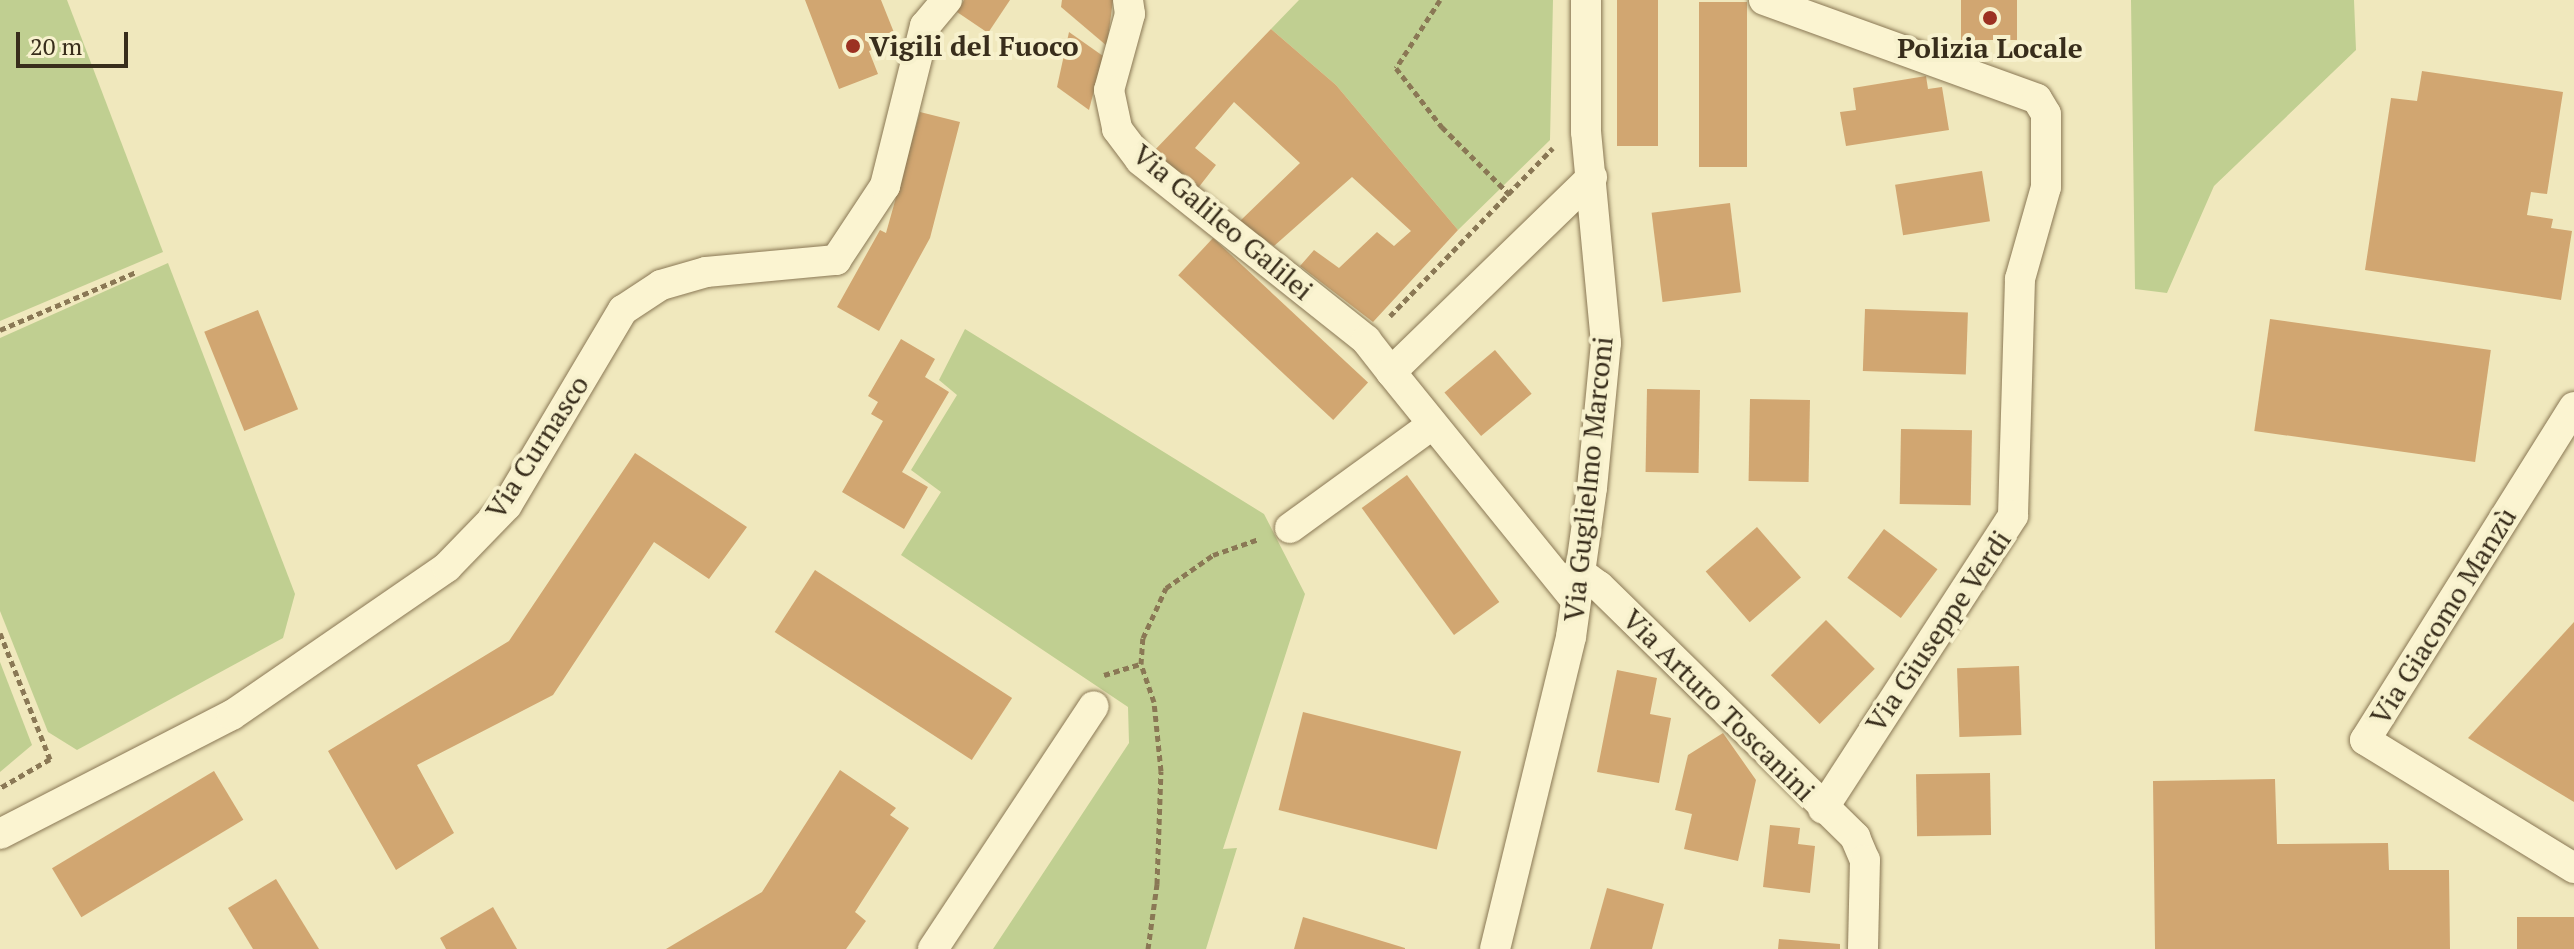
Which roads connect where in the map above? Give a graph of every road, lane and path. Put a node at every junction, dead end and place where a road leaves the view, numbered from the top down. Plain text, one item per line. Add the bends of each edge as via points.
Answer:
1 (947, 0) edge
2 (1128, 0) edge
3 (1440, 0) edge
4 (1586, 0) edge
5 (1764, 0) edge
6 (1592, 177) junction
7 (1510, 195) dead end
8 (136, 272) dead end
9 (0, 330) edge
10 (1391, 372) junction
11 (2574, 407) edge
12 (1432, 425) junction
13 (1290, 528) joint
14 (1576, 585) junction
15 (0, 633) edge
16 (1094, 706) dead end
17 (0, 788) edge
18 (1823, 809) junction
19 (0, 834) edge
20 (2574, 868) edge
21 (933, 949) edge
22 (1148, 949) edge
23 (1495, 949) edge
24 (1863, 949) edge

1 - 19 street, Via Curnasco via 925,26 885,186 836,260 706,272 661,285 623,310 507,505 447,567 232,715
2 - 10 street, Via Galileo Galilei via 1130,14 1109,90 1117,129 1140,160 1366,340
3 - 7 path via 1396,68 1442,127
4 - 6 street, Via Guglielmo Marconi via 1586,132
5 - 18 street, Via Giuseppe Verdi via 2037,99 2046,114 2046,187 2020,279 2013,516
6 - 10 street
6 - 14 street, Via Guglielmo Marconi via 1606,343
8 - 9 path
10 - 12 street, Via Galileo Galilei
11 - 20 street, Via Giacomo Manzù via 2365,740
12 - 13 street
12 - 14 street, Via Arturo Toscanini
13 - 22 path via 1213,555 1187,572 1166,588 1143,638 1141,664 1154,702 1161,771 1157,884
14 - 18 street, Via Arturo Toscanini via 1599,586
14 - 23 street, Via Guglielmo Marconi via 1571,637
15 - 17 path via 50,759
16 - 21 street
18 - 24 street via 1855,837 1865,860

